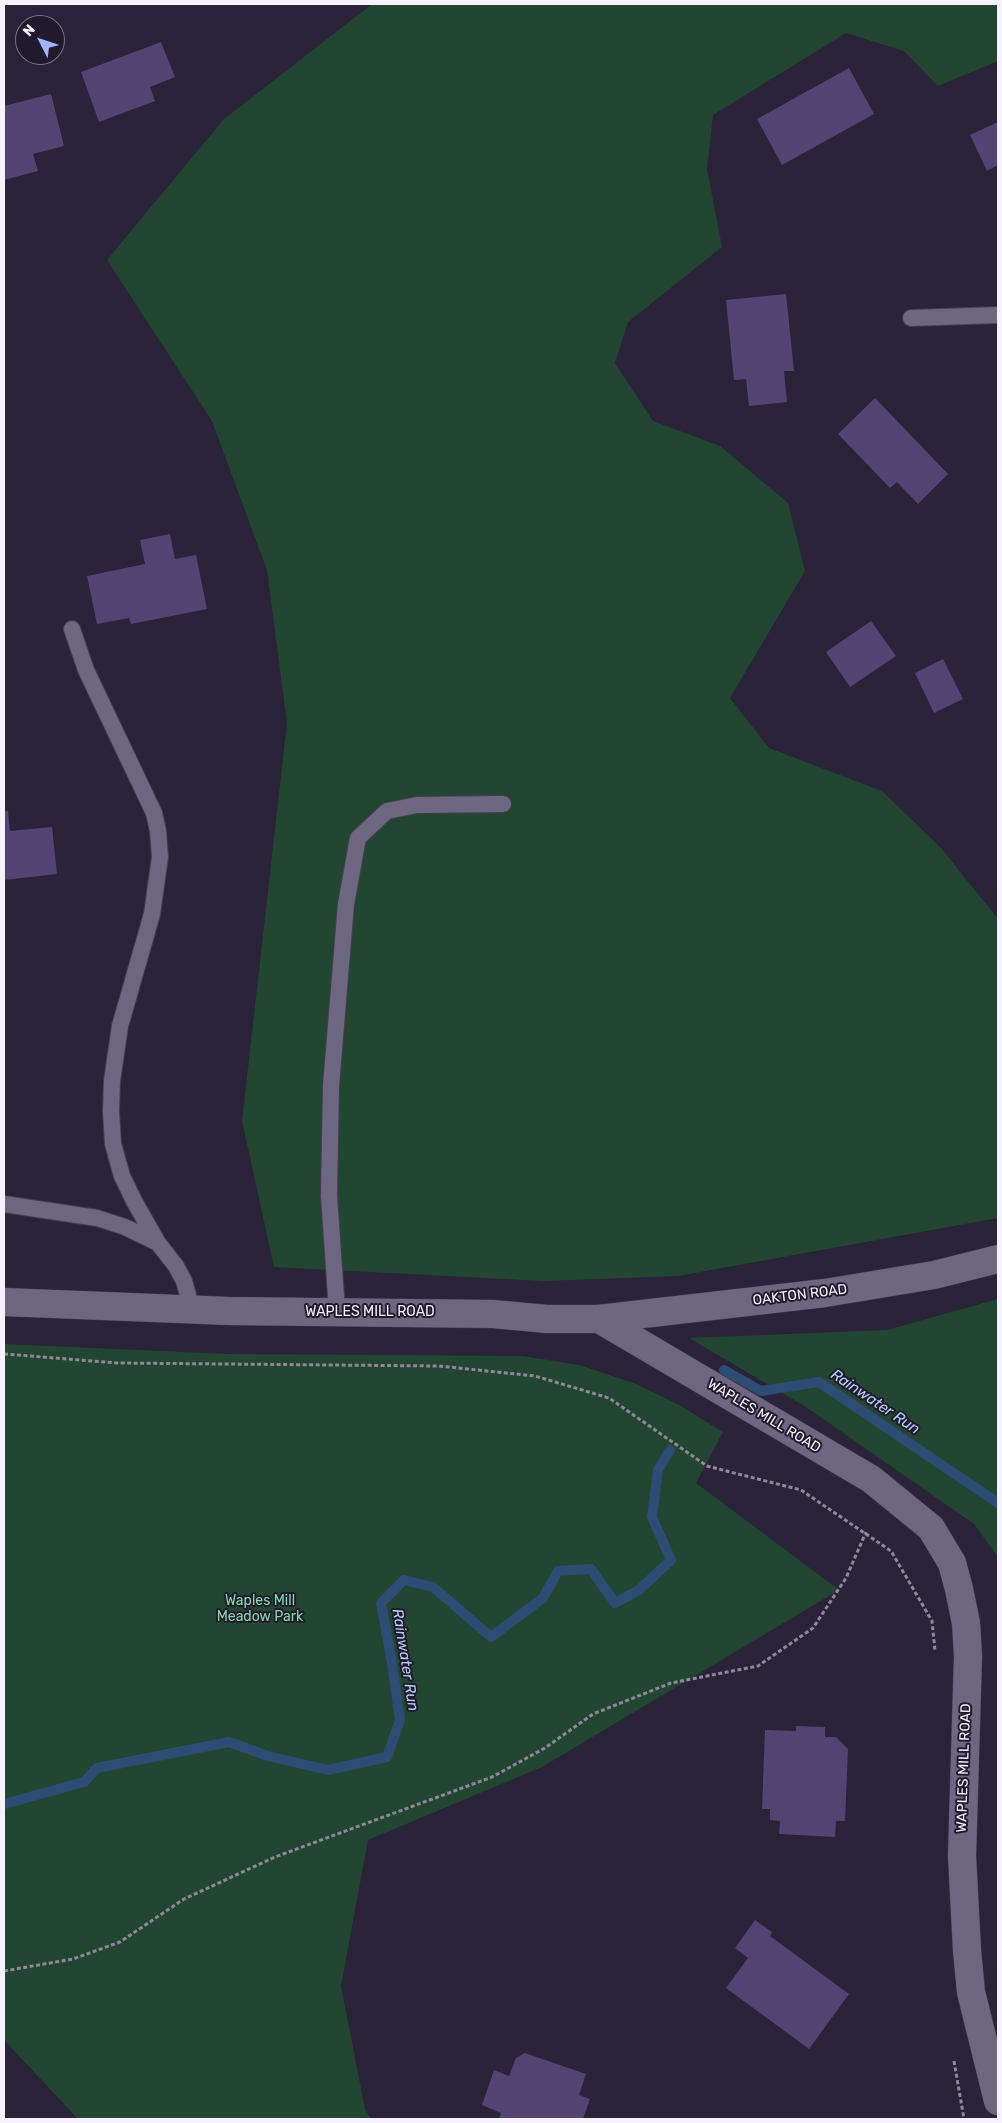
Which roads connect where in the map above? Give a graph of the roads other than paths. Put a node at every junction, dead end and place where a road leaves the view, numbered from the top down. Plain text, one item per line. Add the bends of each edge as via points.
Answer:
1 (998, 315) edge
2 (911, 318) dead end
3 (72, 629) dead end
4 (503, 804) dead end
5 (4, 1204) edge
6 (158, 1243) junction
7 (998, 1259) edge
8 (4, 1302) edge
9 (192, 1309) junction
10 (337, 1311) junction
11 (599, 1319) junction
12 (998, 2101) edge

1 - 2 lane
3 - 6 lane via 86,670 154,813 158,831 160,857 152,914 120,1026 112,1080 112,1111 113,1144 122,1176
4 - 10 lane via 417,804 386,811 358,838 346,904 331,1086 329,1196
5 - 6 lane via 96,1218
6 - 9 lane via 184,1281
7 - 11 main road, OAKTON ROAD via 934,1275 825,1293
8 - 9 main road, WAPLES MILL ROAD
9 - 10 main road, WAPLES MILL ROAD
10 - 11 main road, WAPLES MILL ROAD
11 - 12 main road, WAPLES MILL ROAD via 871,1479 930,1528 952,1562 966,1623 968,1656 962,1856 967,1950 971,1992

